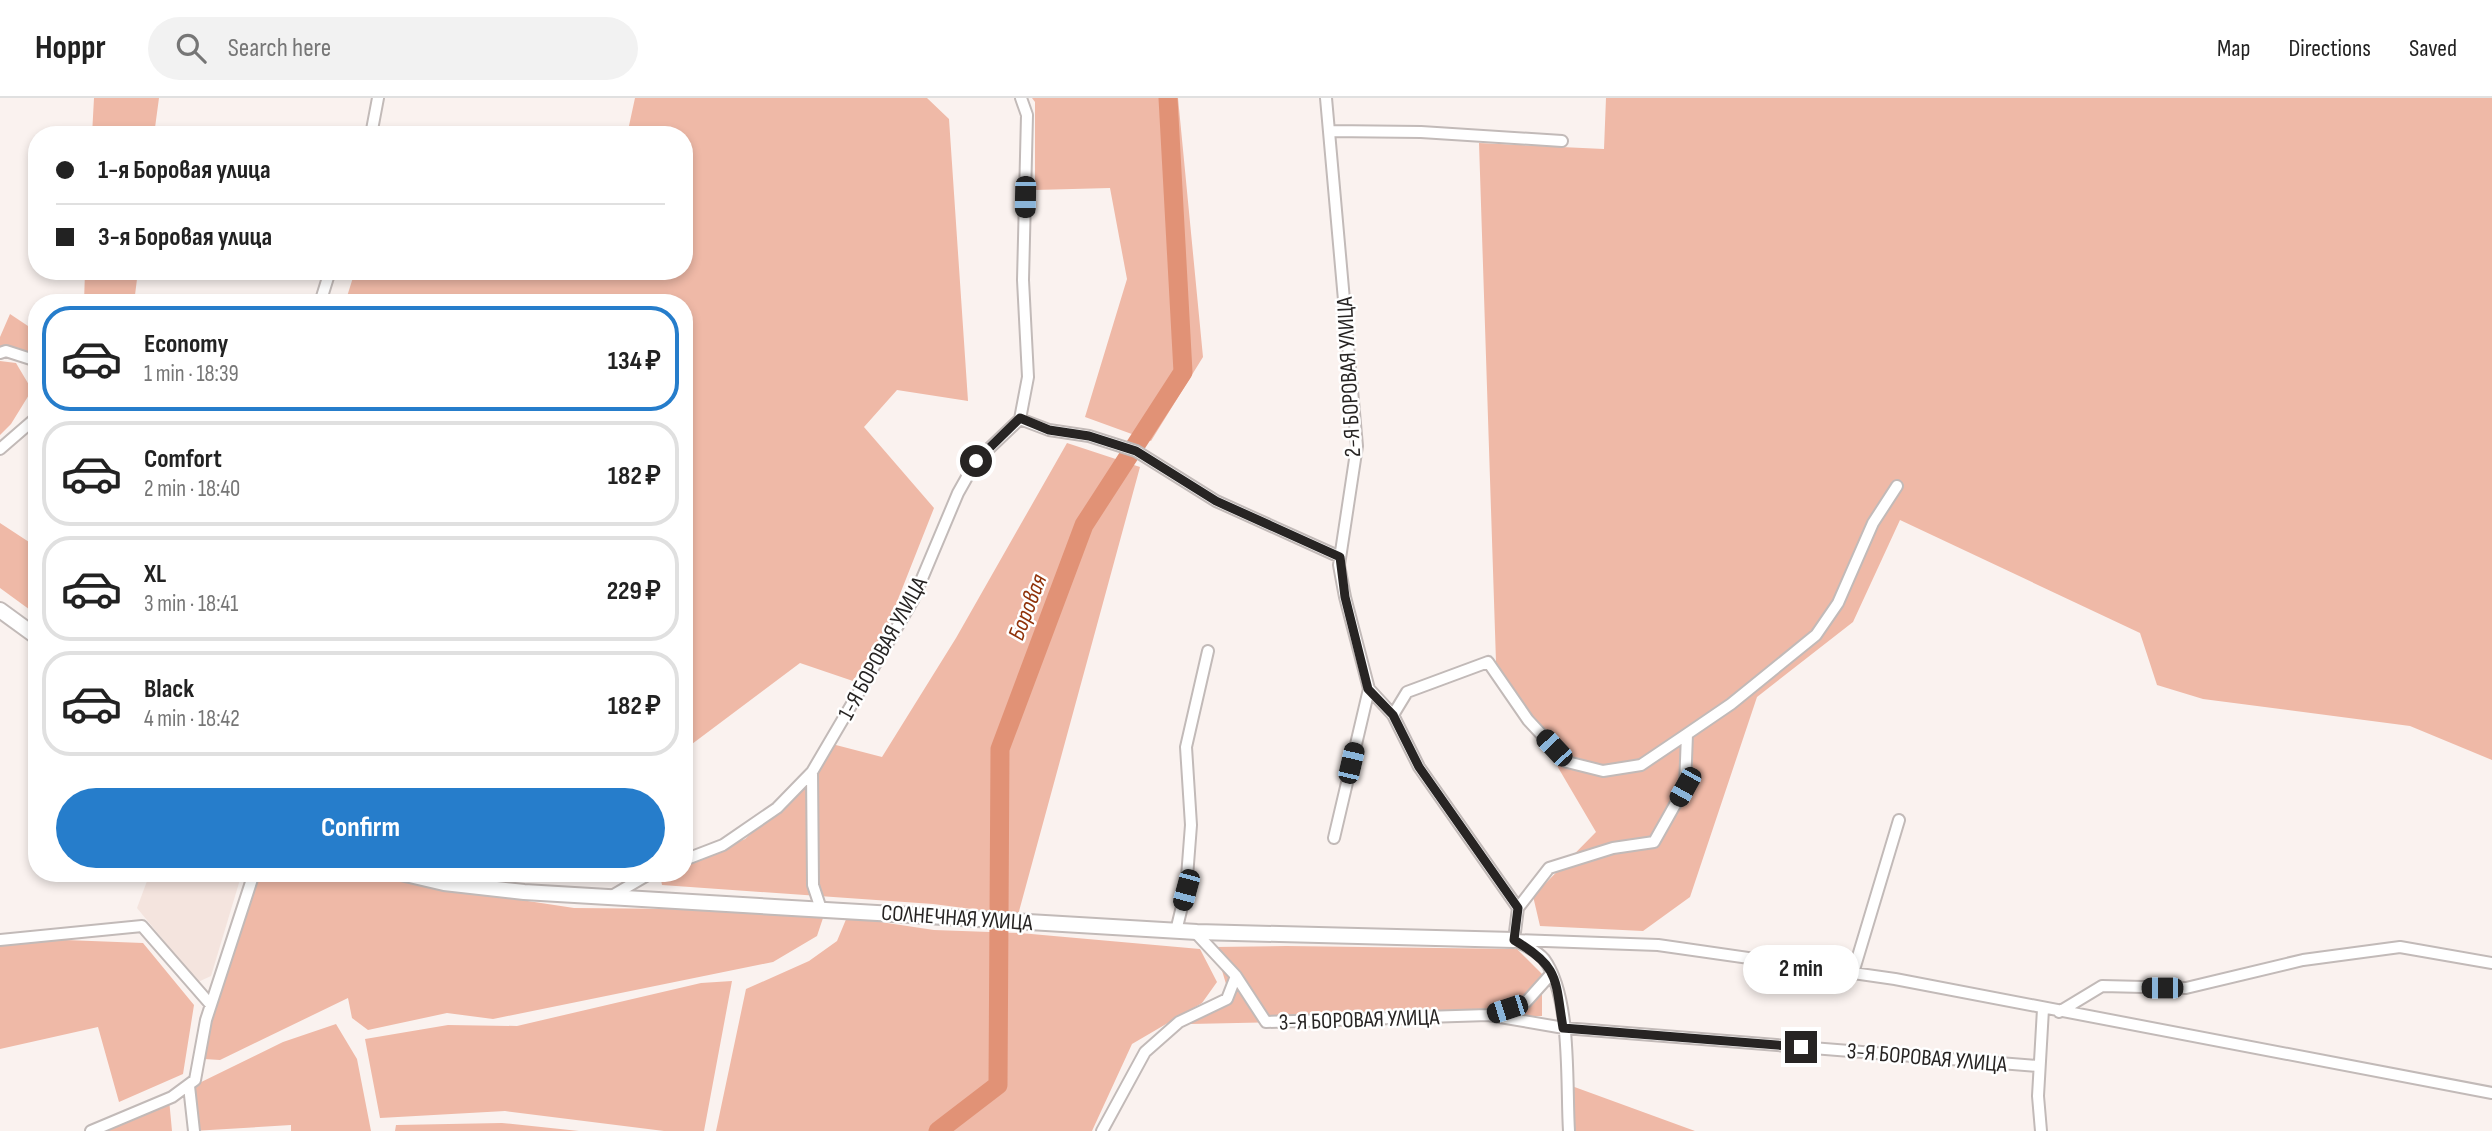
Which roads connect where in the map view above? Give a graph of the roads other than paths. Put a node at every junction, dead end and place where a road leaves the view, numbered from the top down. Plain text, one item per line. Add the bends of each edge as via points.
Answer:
1 (378, 98) edge
2 (1021, 98) edge
3 (1326, 98) edge
4 (373, 126) edge
5 (1329, 131) junction
6 (1562, 141) dead end
7 (0, 353) edge
8 (28, 358) edge
9 (1020, 418) junction
10 (28, 425) edge
11 (0, 449) edge
12 (1897, 486) dead end
13 (1340, 557) junction
14 (0, 610) edge
15 (28, 631) edge
16 (1208, 651) dead end
17 (1368, 689) junction
18 (1393, 715) junction
19 (1687, 734) junction
20 (812, 772) junction
21 (1899, 820) dead end
22 (1334, 838) dead end
23 (693, 857) edge
24 (251, 882) edge
25 (440, 882) edge
26 (636, 882) edge
27 (610, 897) junction
28 (1518, 908) junction
29 (821, 909) junction
30 (1175, 931) junction
31 (1195, 932) junction
32 (0, 940) edge
33 (1514, 940) junction
34 (2492, 963) edge
35 (1552, 973) junction
36 (1853, 973) junction
37 (1236, 976) junction
38 (212, 1005) junction
39 (2043, 1009) junction
40 (2059, 1012) junction
41 (1488, 1015) junction
42 (1563, 1028) junction
43 (2038, 1066) junction
44 (189, 1086) junction
45 (2492, 1093) edge
46 (91, 1131) edge
47 (194, 1131) edge
48 (1102, 1131) edge
49 (1569, 1131) edge
50 (2041, 1131) edge

1 - 4 street
2 - 9 street via 1027,115 1023,280 1028,377
3 - 5 street, 2-Я БОРОВАЯ УЛИЦА
5 - 6 street
5 - 13 street, 2-Я БОРОВАЯ УЛИЦА via 1357,446
7 - 8 street
9 - 13 street via 1049,430 1089,436 1136,451 1216,501
9 - 20 street, 1-Я БОРОВАЯ УЛИЦА via 976,461 958,492 913,600
10 - 11 street
12 - 19 street via 1873,523 1838,603 1816,635
13 - 17 street, 2-Я БОРОВАЯ УЛИЦА
14 - 15 street
16 - 30 street via 1186,747 1191,825 1186,890
17 - 18 street, 2-Я БОРОВАЯ УЛИЦА
17 - 22 street
18 - 19 street via 1406,692 1488,662 1528,720 1567,762 1603,771 1641,765
18 - 28 street, 2-Я БОРОВАЯ УЛИЦА via 1419,767
19 - 28 street via 1685,787 1654,842 1613,848 1549,868
20 - 23 street, 1-Я БОРОВАЯ УЛИЦА via 777,808 723,845
20 - 29 street via 813,885
21 - 36 street
24 - 38 street
25 - 27 street, СОЛНЕЧНАЯ УЛИЦА
26 - 27 street
27 - 29 street, СОЛНЕЧНАЯ УЛИЦА
28 - 33 street
29 - 30 street, СОЛНЕЧНАЯ УЛИЦА
30 - 31 street, СОЛНЕЧНАЯ УЛИЦА
31 - 33 street, СОЛНЕЧНАЯ УЛИЦА
31 - 37 street, 3-Я БОРОВАЯ УЛИЦА
32 - 38 street via 142,926
33 - 35 street via 1542,957
33 - 36 street via 1658,945
34 - 40 street via 2400,947 2304,960 2186,988 2102,986
35 - 41 street, 3-Я БОРОВАЯ УЛИЦА via 1526,1002
35 - 42 street
36 - 39 street
37 - 41 street, 3-Я БОРОВАЯ УЛИЦА via 1266,1022
37 - 48 street via 1227,999 1179,1022 1145,1052
38 - 44 street via 195,1080
39 - 40 street
39 - 43 street
40 - 45 street
41 - 42 street, 3-Я БОРОВАЯ УЛИЦА
42 - 43 street, 3-Я БОРОВАЯ УЛИЦА
42 - 49 street
43 - 50 street
44 - 46 street
44 - 47 street

